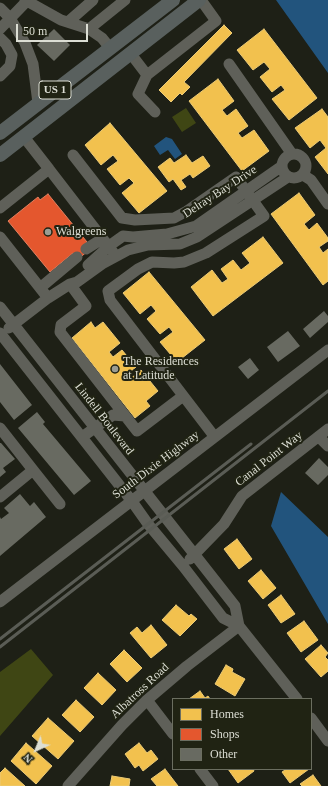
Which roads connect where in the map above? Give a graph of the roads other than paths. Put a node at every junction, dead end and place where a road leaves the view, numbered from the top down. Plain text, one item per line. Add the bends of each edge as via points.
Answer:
1 (93, 0) edge
2 (125, 0) edge
3 (173, 0) edge
4 (200, 0) edge
5 (26, 1) edge
6 (0, 8) edge
7 (10, 18) junction
8 (68, 22) junction
9 (141, 24) junction
10 (0, 29) edge
11 (88, 29) junction
12 (0, 38) edge
13 (110, 48) junction
14 (131, 54) junction
15 (229, 64) dead end
16 (147, 75) junction
17 (0, 76) edge
18 (98, 79) junction
19 (38, 103) junction
20 (155, 112) dead end
21 (0, 133) edge
22 (24, 137) junction
23 (292, 154) junction
24 (73, 155) dead end
25 (0, 156) edge
26 (282, 166) junction
27 (49, 169) junction
28 (303, 175) junction
29 (288, 177) junction
30 (250, 196) junction
31 (328, 204) edge
32 (0, 208) edge
33 (174, 218) junction
34 (0, 237) edge
35 (179, 238) junction
36 (106, 243) junction
37 (86, 249) dead end
38 (116, 256) junction
39 (77, 257) dead end
40 (184, 262) junction
41 (70, 284) junction
42 (40, 288) junction
43 (48, 298) junction
44 (0, 307) edge
45 (14, 325) junction
46 (0, 334) edge
47 (328, 350) edge
48 (183, 396) junction
49 (125, 416) junction
50 (0, 428) edge
51 (95, 428) junction
52 (328, 429) edge
53 (214, 436) junction
54 (82, 437) junction
55 (319, 437) junction
56 (328, 446) edge
57 (33, 470) junction
58 (144, 490) junction
59 (0, 497) edge
60 (131, 500) junction
61 (60, 504) dead end
62 (194, 554) junction
63 (183, 566) junction
64 (0, 602) edge
65 (240, 626) junction
66 (295, 698) edge
67 (147, 700) junction
68 (312, 719) edge
69 (172, 733) edge
70 (328, 741) edge
71 (201, 770) edge
72 (68, 786) edge
73 (213, 786) edge

1 - 8 street
2 - 11 street
3 - 9 main road, US 1
4 - 14 main road, US 1
4 - 16 street via 216,21
5 - 7 street
5 - 8 street
6 - 7 street
7 - 10 street
7 - 19 street via 25,43 33,64
8 - 11 street
9 - 13 main road, US 1
9 - 14 main road via 131,41
11 - 13 street via 102,38
12 - 17 street via 12,55 10,66
13 - 18 main road via 108,63
13 - 19 main road, US 1
14 - 16 street
14 - 18 main road, US 1
15 - 23 street
16 - 20 street via 138,94
18 - 22 main road, US 1
19 - 21 main road, US 1
22 - 25 main road, US 1
22 - 27 street
23 - 26 street, Delray Bay Drive via 285,158
23 - 28 street via 300,156 306,163
24 - 33 street via 122,218
26 - 29 street via 284,174
26 - 30 street, Delray Bay Drive
27 - 32 street
27 - 36 street
28 - 29 street, Delray Bay Drive via 296,179
28 - 31 street via 311,180
29 - 30 street, Delray Bay Drive
30 - 33 street via 236,177
30 - 35 street, Delray Bay Drive
30 - 40 street via 264,216 206,253
33 - 35 street
34 - 42 street
35 - 36 street, Delray Bay Drive via 123,236
35 - 38 street, Delray Bay Drive via 128,250
35 - 40 street
36 - 37 street
36 - 38 street
36 - 41 street, Delray Bay Drive via 98,258 73,278
38 - 41 street, Delray Bay Drive
39 - 42 street
40 - 48 street via 152,262 108,291 110,300
41 - 43 street, Delray Bay Drive
41 - 49 street via 86,306 61,325 60,332
42 - 43 street
43 - 45 street, Delray Bay Drive
44 - 45 street, Lindell Boulevard
45 - 46 street, Delray Bay Drive
45 - 51 street, Lindell Boulevard
46 - 54 street, Lindell Boulevard
47 - 53 street, South Dixie Highway
48 - 49 street via 137,431
48 - 53 street
49 - 51 street via 113,415
50 - 57 street
51 - 54 street
51 - 58 street, Lindell Boulevard
52 - 55 street, Canal Point Way
53 - 58 street, South Dixie Highway
54 - 60 street, Lindell Boulevard
55 - 56 street
55 - 62 street, Canal Point Way via 242,496 224,524
57 - 59 street
57 - 61 street
58 - 60 street, South Dixie Highway
58 - 62 street, Lindell Boulevard
60 - 63 street, Lindell Boulevard
60 - 64 street, South Dixie Highway
62 - 63 street, Canal Point Way
62 - 65 street, Lindell Boulevard via 235,606
63 - 65 street, Lindell Boulevard via 223,618
65 - 66 street, Lindell Boulevard
65 - 67 street, Albatross Road
67 - 69 street
67 - 72 street, Albatross Road
68 - 70 street
71 - 73 street

